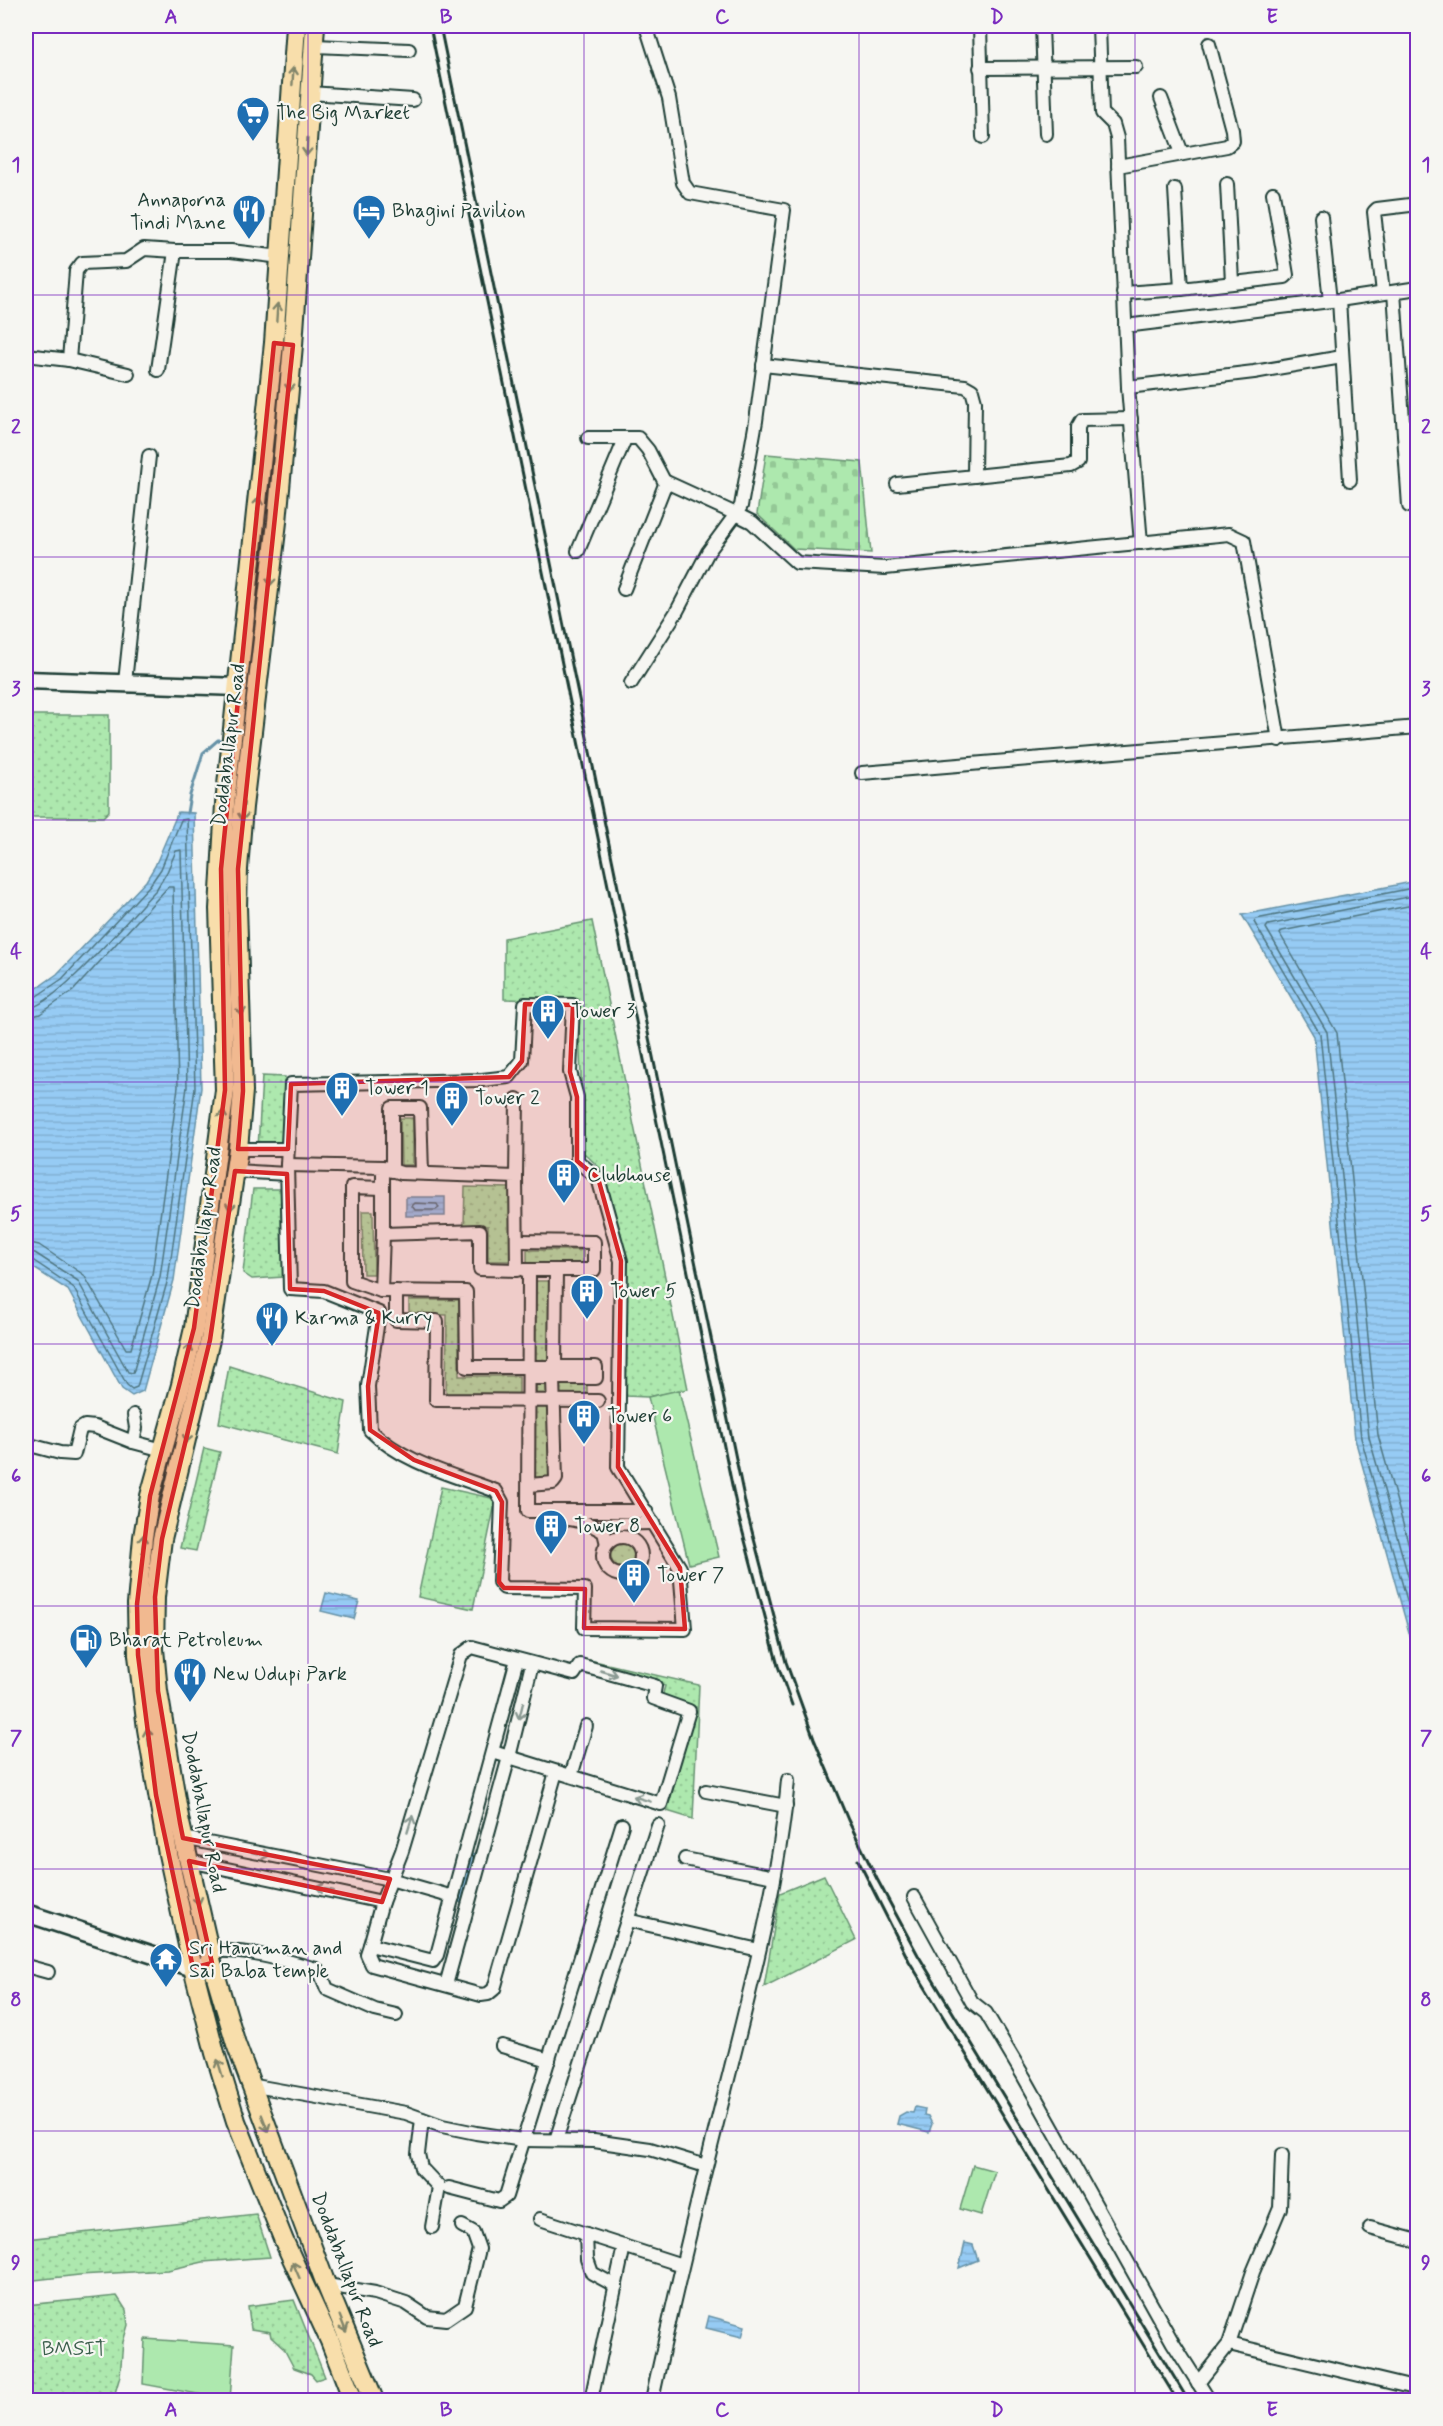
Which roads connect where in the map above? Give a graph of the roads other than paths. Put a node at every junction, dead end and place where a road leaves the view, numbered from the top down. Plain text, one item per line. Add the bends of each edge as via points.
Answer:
1 (297, 26) edge
2 (315, 26) edge
3 (646, 26) edge
4 (980, 26) edge
5 (1042, 26) edge
6 (1099, 26) edge
7 (1209, 44) dead end
8 (315, 46) junction
9 (409, 50) dead end
10 (1044, 67) junction
11 (1136, 67) dead end
12 (980, 68) junction
13 (1099, 68) junction
14 (310, 93) junction
15 (1161, 98) dead end
16 (413, 100) dead end
17 (1046, 134) dead end
18 (982, 137) dead end
19 (1182, 153) junction
20 (1118, 166) junction
21 (1227, 184) dead end
22 (1175, 189) dead end
23 (1273, 193) dead end
24 (1418, 204) edge
25 (1321, 217) dead end
26 (175, 251) junction
27 (281, 257) junction
28 (1232, 282) junction
29 (1418, 288) edge
30 (1181, 289) junction
31 (1388, 292) junction
32 (1123, 293) junction
33 (1334, 301) junction
34 (1125, 326) junction
35 (274, 343) junction
36 (293, 345) junction
37 (26, 355) edge
38 (1342, 357) junction
39 (69, 360) junction
40 (763, 366) junction
41 (158, 370) dead end
42 (128, 374) dead end
43 (1128, 387) junction
44 (1131, 419) junction
45 (588, 438) dead end
46 (624, 439) junction
47 (149, 456) dead end
48 (974, 476) junction
49 (1350, 480) dead end
50 (666, 482) junction
51 (897, 484) dead end
52 (1409, 506) dead end
53 (736, 514) junction
54 (1141, 543) junction
55 (578, 551) dead end
56 (624, 589) dead end
57 (26, 680) edge
58 (125, 682) junction
59 (631, 683) dead end
60 (238, 687) junction
61 (1413, 727) edge
62 (1279, 740) junction
63 (240, 753) junction
64 (862, 773) dead end
65 (517, 1099) dead end
66 (238, 1149) junction
67 (288, 1149) junction
68 (387, 1169) junction
69 (287, 1170) junction
70 (235, 1171) junction
71 (422, 1173) junction
72 (516, 1177) junction
73 (383, 1188) junction
74 (383, 1234) junction
75 (517, 1241) junction
76 (523, 1270) junction
77 (556, 1270) junction
78 (381, 1291) junction
79 (396, 1291) junction
80 (529, 1372) junction
81 (554, 1373) junction
82 (529, 1400) junction
83 (554, 1400) junction
84 (598, 1401) dead end
85 (134, 1415) dead end
86 (133, 1442) junction
87 (26, 1444) edge
88 (163, 1450) junction
89 (529, 1485) junction
90 (528, 1510) junction
91 (646, 1511) junction
92 (653, 1523) junction
93 (607, 1524) dead end
94 (606, 1544) dead end
95 (516, 1659) junction
96 (532, 1664) junction
97 (586, 1726) dead end
98 (493, 1752) junction
99 (509, 1757) junction
100 (556, 1772) junction
101 (571, 1776) junction
102 (788, 1780) dead end
103 (706, 1791) dead end
104 (786, 1806) junction
105 (622, 1825) dead end
106 (658, 1825) dead end
107 (183, 1838) junction
108 (685, 1859) dead end
109 (189, 1861) junction
110 (774, 1877) junction
111 (390, 1879) junction
112 (453, 1897) junction
113 (914, 1897) dead end
114 (382, 1902) junction
115 (26, 1912) edge
116 (627, 1920) junction
117 (370, 1945) junction
118 (759, 1950) junction
119 (211, 1957) junction
120 (26, 1966) edge
121 (193, 1968) junction
122 (48, 1972) dead end
123 (446, 1985) junction
124 (396, 2016) dead end
125 (502, 2046) dead end
126 (549, 2060) junction
127 (250, 2085) junction
128 (422, 2119) junction
129 (523, 2140) junction
130 (556, 2140) junction
131 (1282, 2155) dead end
132 (706, 2166) junction
133 (449, 2188) dead end
134 (540, 2219) dead end
135 (462, 2226) dead end
136 (432, 2227) dead end
137 (1371, 2228) dead end
138 (586, 2234) junction
139 (1418, 2241) edge
140 (624, 2246) junction
141 (682, 2265) junction
142 (327, 2285) junction
143 (616, 2286) junction
144 (1229, 2344) junction
145 (1198, 2383) junction
146 (1418, 2389) edge
147 (353, 2400) edge
148 (374, 2400) edge
149 (591, 2400) edge
150 (652, 2400) edge
151 (1209, 2400) edge

27 -> 1 main road, Doddaballapur Road
2 - 8 main road, Doddaballapur Road
3 - 40 street via 671,107 682,183 690,193 784,210
4 - 12 street
5 - 10 street
6 - 13 street
7 - 19 street via 1233,141 1227,146
8 - 9 street
8 - 14 main road, Doddaballapur Road
10 - 12 street
10 - 13 street
10 - 17 street
11 - 13 street
12 - 18 street
13 - 20 street via 1102,113 1113,124
14 - 16 street
14 -> 36 main road, Doddaballapur Road
15 - 19 street
19 - 20 street
20 - 32 street
21 - 28 street
22 - 30 street
23 - 28 street via 1287,274 1281,278
24 - 31 street via 1374,212
25 - 33 street
26 - 27 street via 231,251
26 - 39 street via 144,249 126,261 82,263 76,271
26 - 41 street
35 -> 27 main road, Doddaballapur Road
28 - 30 street
29 - 31 street
30 - 32 street
31 - 33 street
31 - 52 street
32 - 34 street
33 - 34 street
33 - 38 street
34 - 43 street
35 - 36 main road
60 -> 35 main road, Doddaballapur Road
36 -> 63 main road, Doddaballapur Road via 252,733
37 - 39 street
38 - 43 street
38 - 49 street
39 - 42 street
40 - 48 street via 965,386 972,390 975,401
40 - 53 street via 741,506
43 - 44 street
44 - 48 street via 1082,420 1078,427 1078,462 1071,466
44 - 54 street
45 - 46 street
46 - 50 street via 638,438
46 - 55 street
47 - 58 street
48 - 51 street
50 - 53 street
50 - 56 street
53 - 54 street via 752,522 797,563 885,568
53 - 59 street via 708,552 677,611
54 - 62 street via 1229,534 1244,541
57 - 58 street
58 - 60 street
60 - 63 main road, Doddaballapur Road via 233,731
61 - 62 street
62 - 64 street
63 -> 66 main road, Doddaballapur Road via 243,807 237,907 243,1091
88 -> 63 main road, Doddaballapur Road via 194,1329 225,1090 219,909 225,804
65 - 72 street
66 - 67 street
66 - 70 main road, Doddaballapur Road
67 - 69 street
67 - 91 street via 291,1083 509,1077 522,1061 525,1004 573,1005 570,1072 577,1097 577,1161 598,1178 621,1261 618,1467
68 - 69 street
68 - 71 street
68 - 71 street via 392,1108 420,1108
68 - 73 street
69 - 70 street
69 - 92 street via 290,1289 324,1291 379,1313 368,1386 370,1430 382,1442 414,1460 496,1491 502,1502 499,1582 504,1588 585,1589 584,1628 686,1629 680,1568
70 -> 107 main road, Doddaballapur Road via 210,1340 162,1539 155,1597 158,1691
71 - 72 street
72 - 75 street
73 - 74 street
73 - 78 street via 352,1187 352,1281
74 - 76 street via 480,1232 480,1269
74 - 78 street
75 - 76 street
75 - 77 street via 594,1242 594,1270
76 - 77 street
76 - 80 street
77 - 81 street
78 - 79 street
79 - 80 street via 466,1292 467,1367
79 - 82 street via 396,1320 437,1321 436,1400
80 - 81 street
80 - 82 street
81 - 83 street
82 - 83 street
82 - 89 street
83 - 84 street
83 - 89 street via 556,1479 553,1483
85 - 86 street
86 - 87 street via 95,1426 85,1426 80,1429 74,1454
86 - 88 street
121 -> 88 main road, Doddaballapur Road via 156,1795 138,1655 137,1604 143,1537
89 - 90 street
90 - 91 street
90 - 94 street via 533,1516 597,1527 604,1532
91 - 92 street
92 - 93 street
95 - 96 street
95 - 98 street
111 -> 95 street via 461,1655 472,1647
96 -> 99 street
96 -> 101 street via 574,1674 580,1665 655,1686 653,1698 689,1711 661,1804
97 - 101 street
98 - 99 street
98 - 112 street
99 - 100 street
99 - 123 street
100 - 101 street
100 - 123 street via 494,1989 481,1995
102 - 104 street
103 - 104 street
104 - 110 street
105 - 126 street
106 - 116 street
107 - 109 main road, Doddaballapur Road
107 -> 111 street
108 - 110 street
114 -> 109 street
109 -> 119 main road, Doddaballapur Road
110 - 118 street
111 - 112 street
111 - 114 street
112 - 117 street via 433,1961
113 - 145 street via 972,2002 986,2013 1024,2077
114 - 117 street
115 - 121 street
116 - 118 street
116 - 130 street
117 - 123 street via 367,1954 372,1965
118 - 132 street
119 - 121 street
119 - 124 street via 230,1950 316,1970 327,1989
119 - 127 main road, Doddaballapur Road
120 - 122 street
147 -> 121 main road, Doddaballapur Road via 236,2121
125 - 126 street
126 - 129 street
127 - 128 street
127 -> 142 main road, Doddaballapur Road
128 - 129 street
128 - 136 street via 418,2154 421,2168 439,2187
129 - 130 street
129 - 133 street via 502,2200
130 - 132 street via 650,2148
131 - 144 street via 1280,2208
132 - 141 street
134 - 138 street
135 - 142 street via 473,2232 479,2249 465,2307 446,2319 427,2317 406,2303 375,2294
137 - 139 street
138 - 140 street
138 - 143 street via 592,2274
140 - 141 street
140 - 143 street
141 - 150 street
142 -> 148 main road, Doddaballapur Road
143 - 149 street
144 - 145 street
144 - 146 street
145 - 151 street

